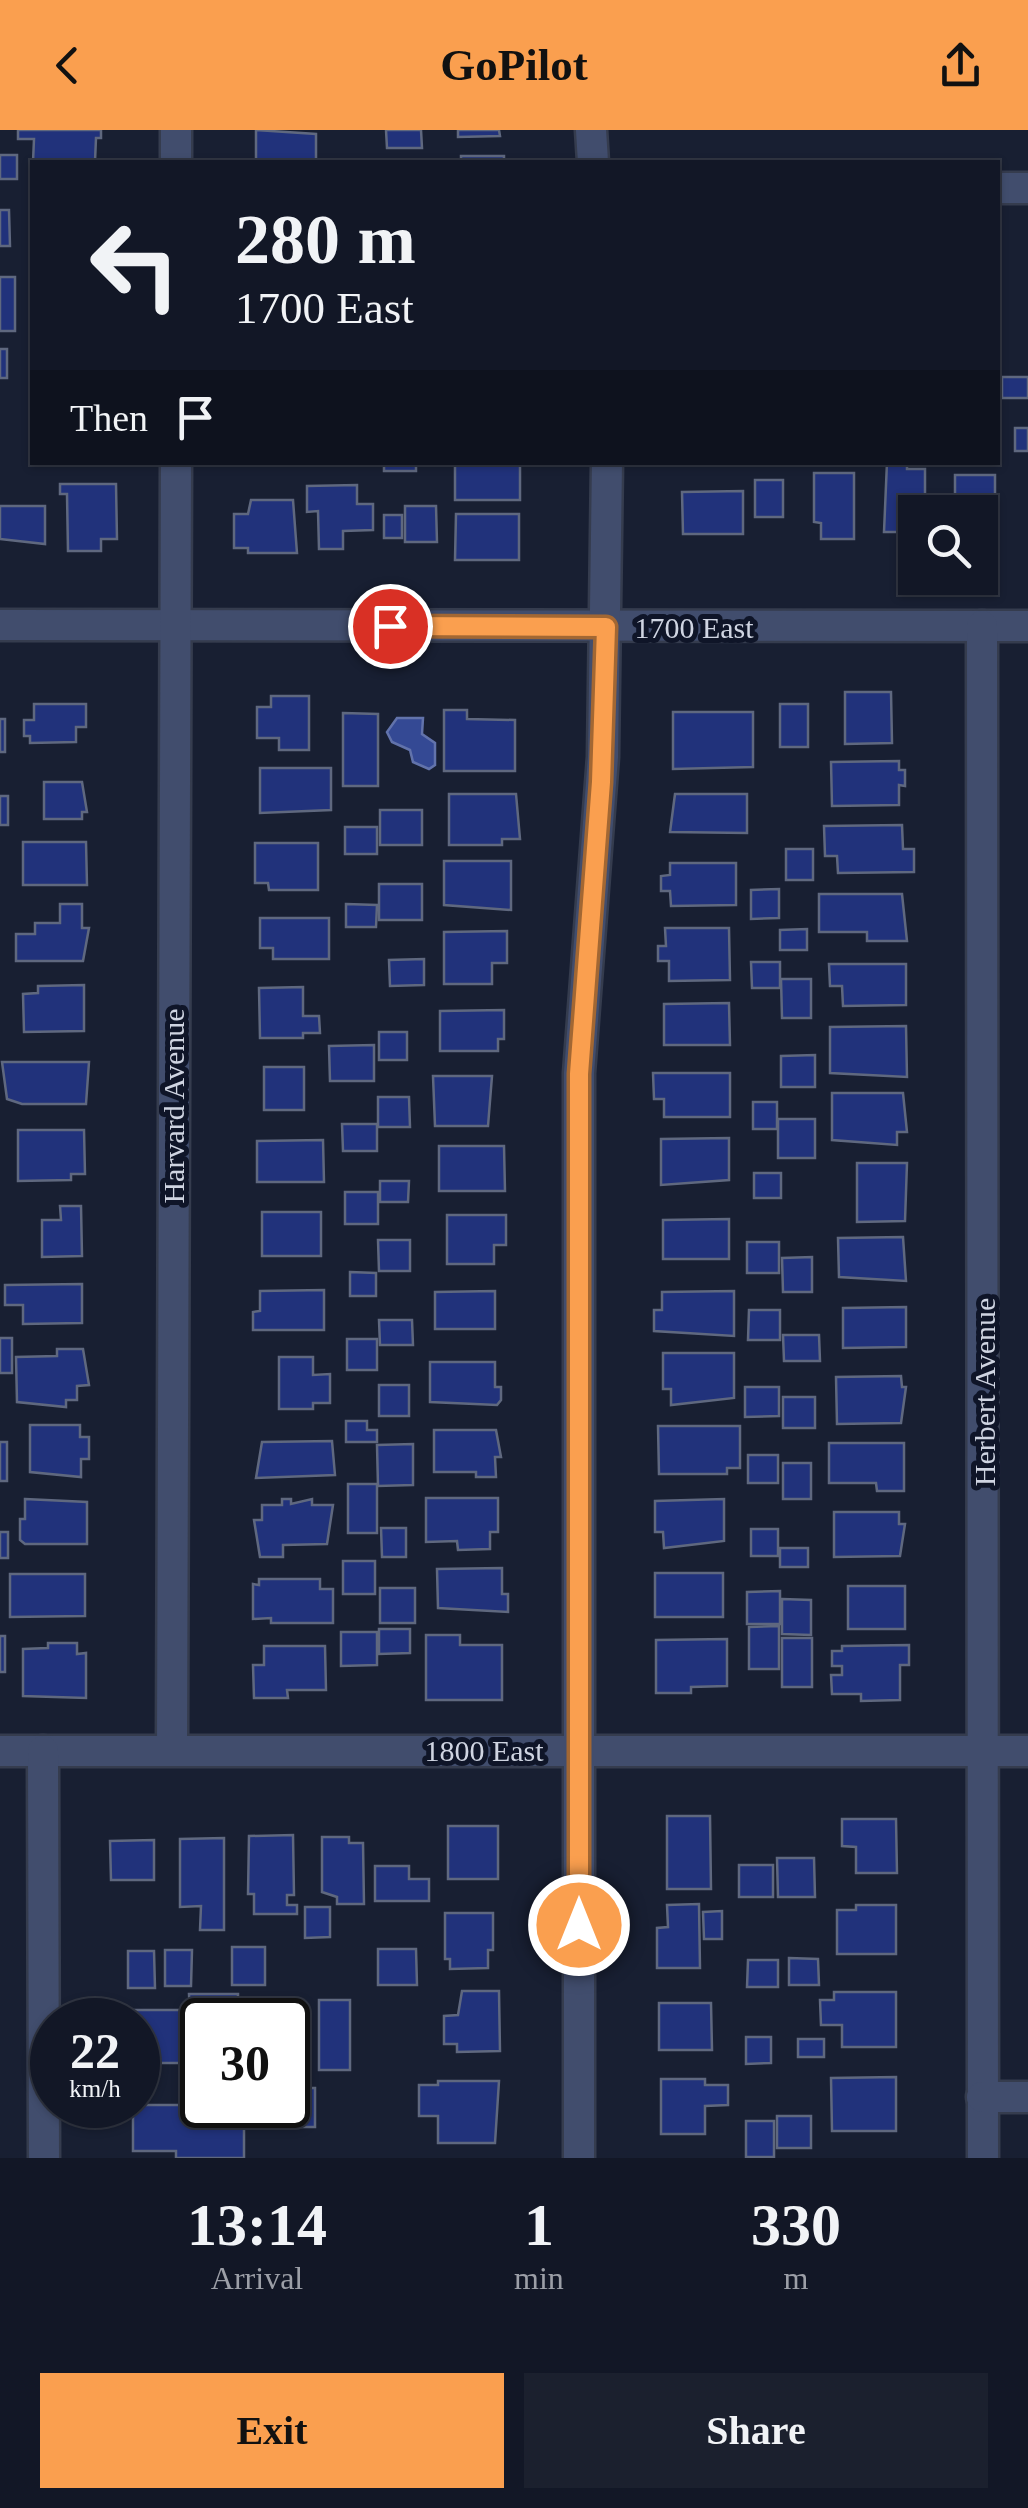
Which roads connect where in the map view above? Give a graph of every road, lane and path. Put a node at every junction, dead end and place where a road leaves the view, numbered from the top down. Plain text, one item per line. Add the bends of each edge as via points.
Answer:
1 (176, 130) edge
2 (591, 130) edge
3 (176, 160) edge
4 (593, 160) edge
5 (1000, 188) edge
6 (1028, 188) edge
7 (176, 465) edge
8 (608, 465) edge
9 (0, 625) edge
10 (174, 625) junction
11 (982, 626) junction
12 (1028, 626) edge
13 (606, 627) junction
14 (172, 1750) junction
15 (580, 1750) junction
16 (0, 1751) edge
17 (44, 1751) junction
18 (983, 1752) junction
19 (1028, 1752) edge
20 (1028, 2097) edge
21 (982, 2098) junction
22 (44, 2158) edge
23 (579, 2158) edge
24 (982, 2158) edge

1 - 3 street
2 - 4 street
5 - 6 street
7 - 10 street, Harvard Avenue
8 - 13 street
9 - 10 street, 1700 East
10 - 13 street, 1700 East
10 - 14 street, Harvard Avenue
11 - 12 street, 1700 East
11 - 13 street, 1700 East
11 - 18 street, Herbert Avenue
13 - 15 street via 579,1074
14 - 15 street, 1800 East
14 - 17 street, 1800 East
15 - 18 street, 1800 East
15 - 23 street
16 - 17 street, 1800 East
17 - 22 street
18 - 19 street, 1800 East
18 - 21 street, Herbert Avenue
20 - 21 street
21 - 24 street, Herbert Avenue

